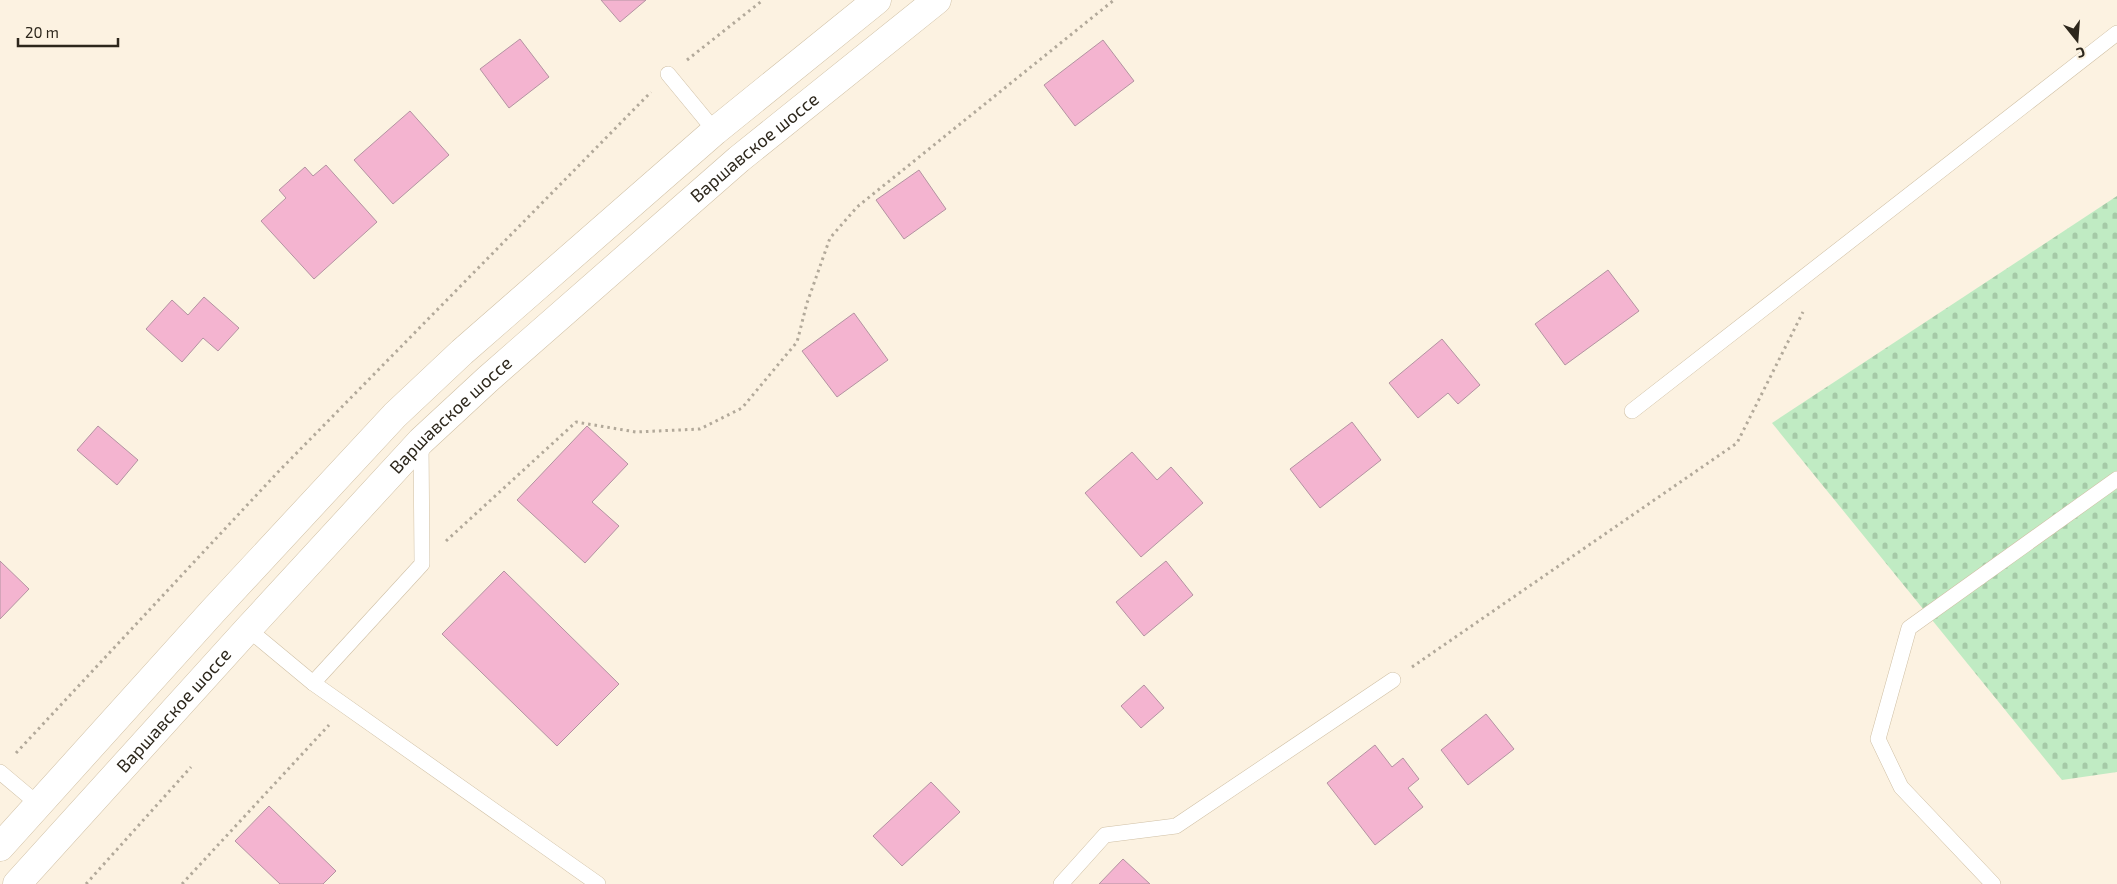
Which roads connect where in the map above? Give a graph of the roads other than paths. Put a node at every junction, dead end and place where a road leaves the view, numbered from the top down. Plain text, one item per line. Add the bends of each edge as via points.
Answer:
1 (877, 0) edge
2 (937, 0) edge
3 (2117, 33) edge
4 (668, 74) road end
5 (715, 131) junction
6 (1632, 411) dead end
7 (422, 441) junction
8 (2117, 479) edge
9 (248, 629) junction
10 (1393, 680) road end
11 (314, 683) junction
12 (0, 772) edge
13 (38, 804) junction
14 (0, 846) edge
15 (17, 884) edge
16 (598, 884) edge
17 (1061, 884) edge
18 (1993, 884) edge

1 - 5 main road
2 - 7 main road, Варшавское шоссе via 739,159
3 - 6 lane
4 - 5 lane
5 - 13 main road via 462,352 395,415
7 - 9 main road, Варшавское шоссе
7 - 11 lane via 422,564
8 - 18 lane via 1908,628 1878,739 1901,787
9 - 11 lane
9 - 15 main road, Варшавское шоссе
10 - 17 lane via 1176,826 1106,835
11 - 16 lane
12 - 13 lane
13 - 14 main road

